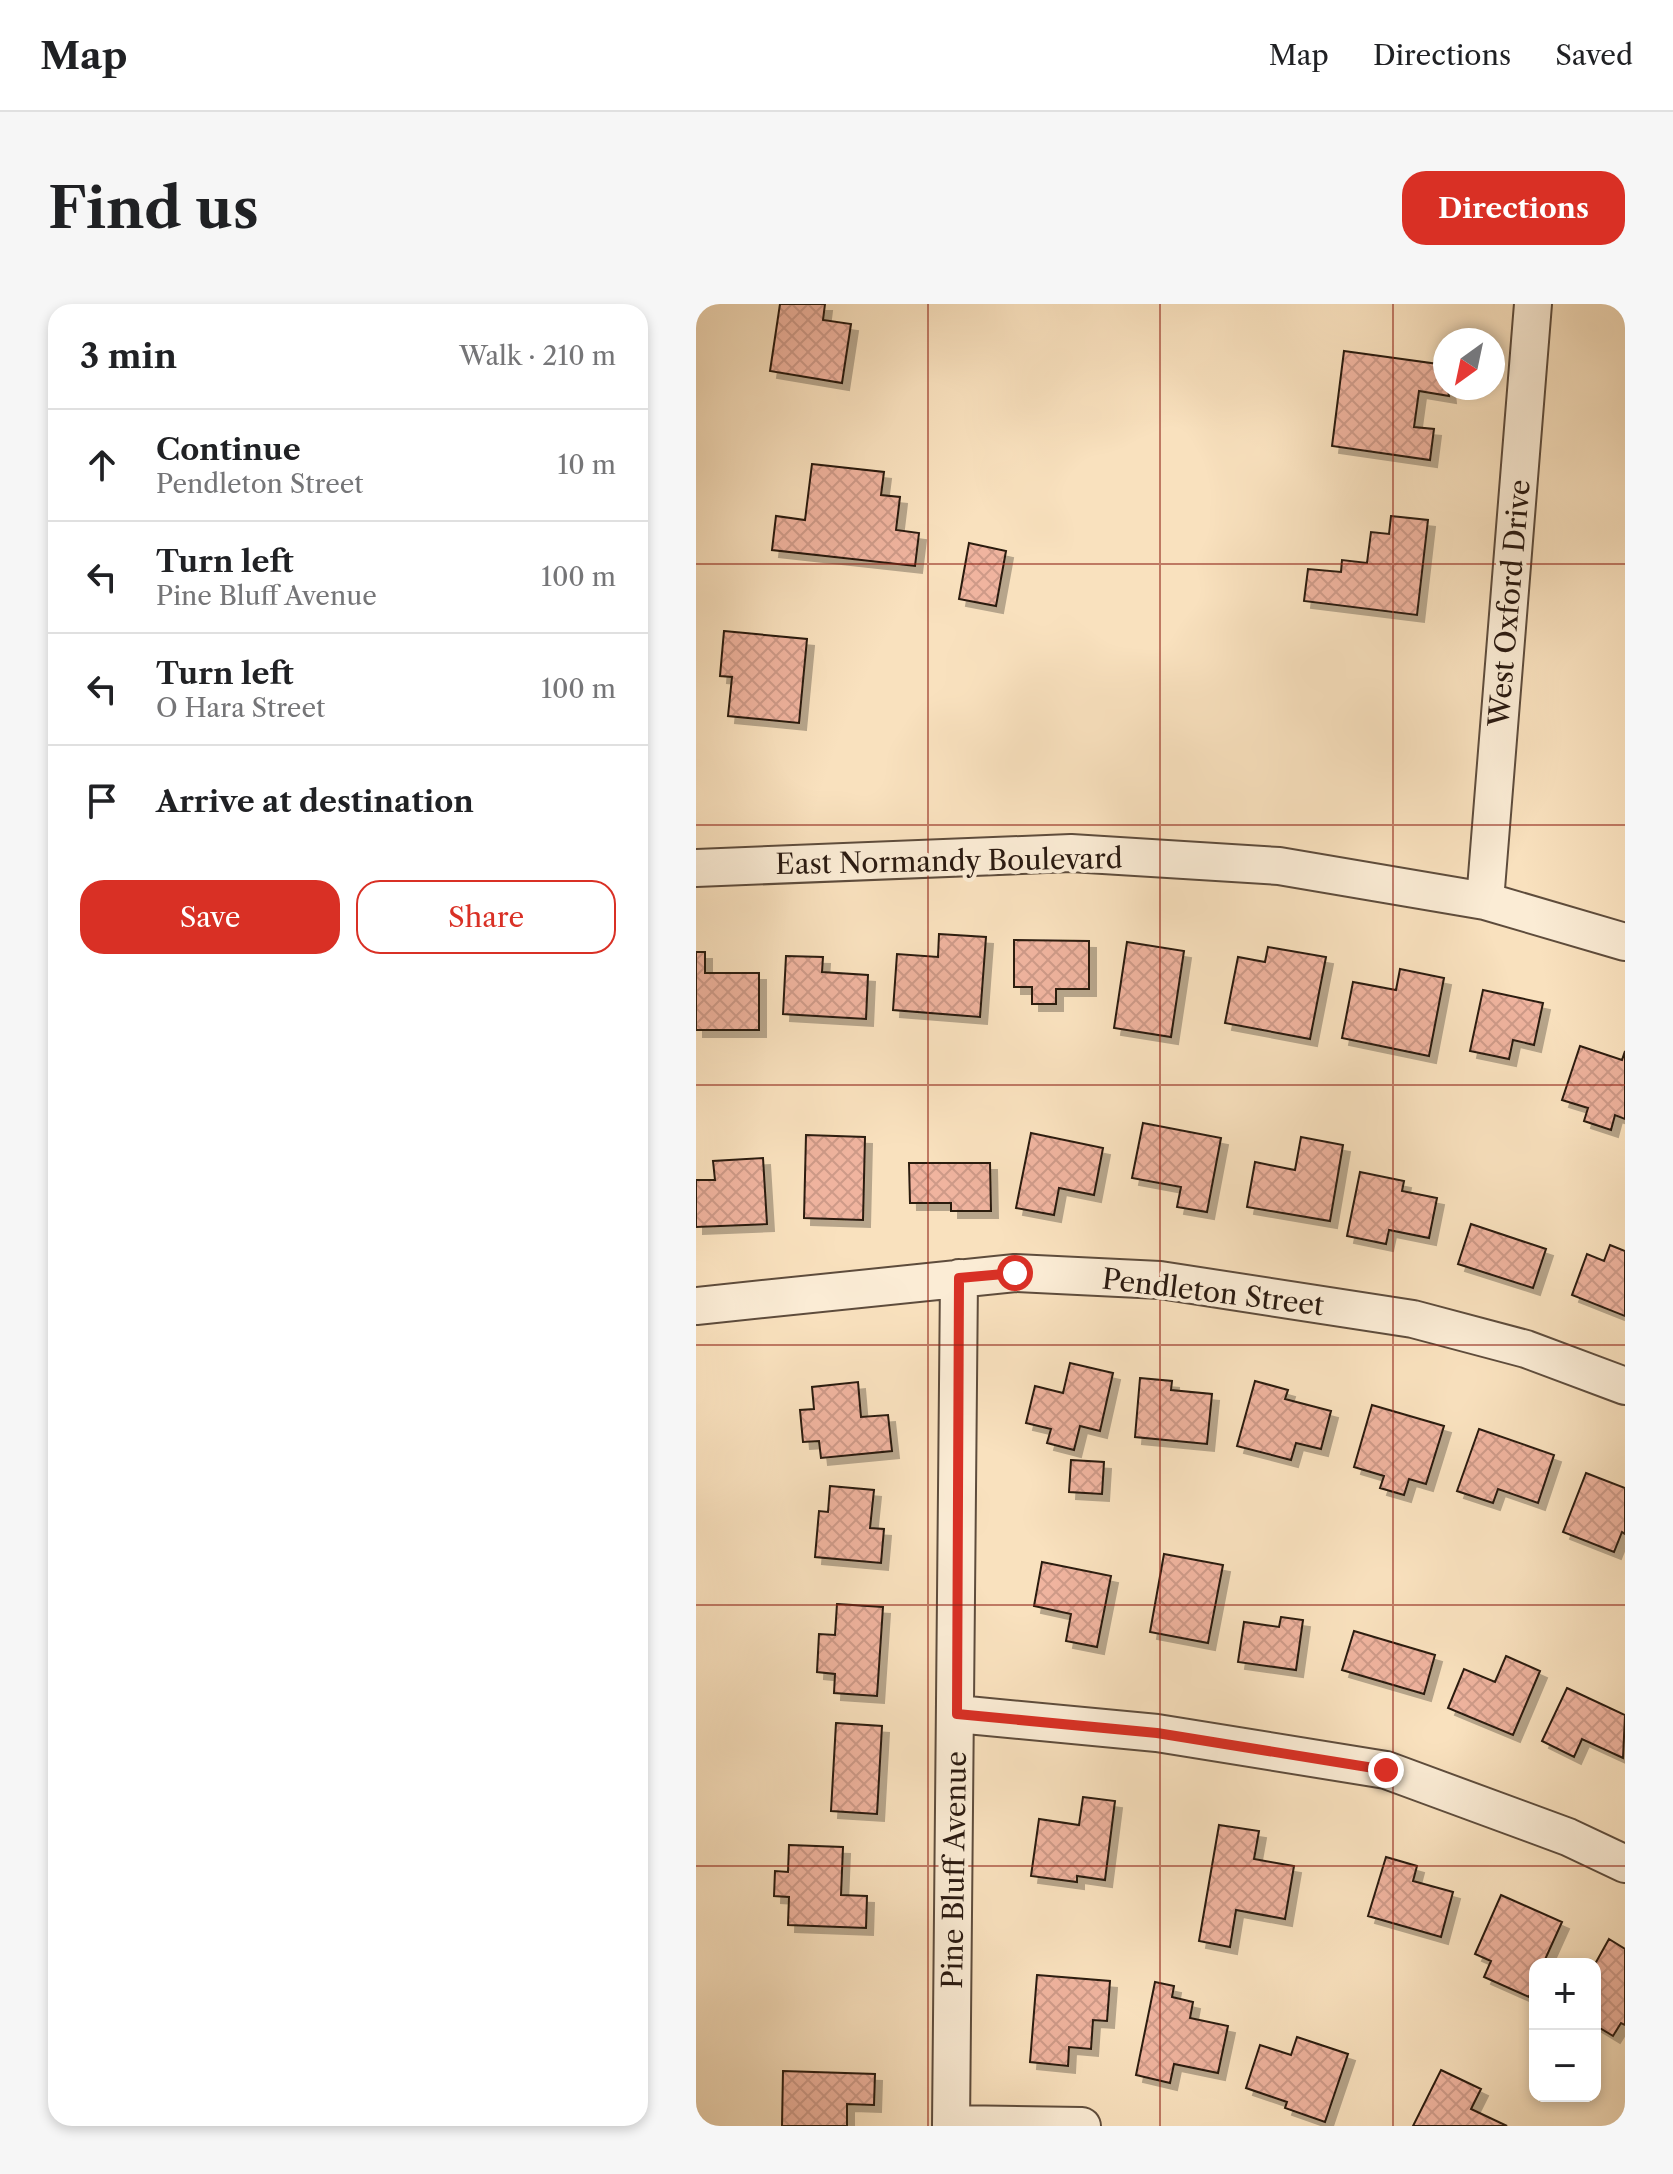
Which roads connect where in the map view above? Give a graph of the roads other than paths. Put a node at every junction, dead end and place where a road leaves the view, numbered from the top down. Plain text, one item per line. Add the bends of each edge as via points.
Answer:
1 (1533, 304) edge
2 (696, 868) edge
3 (1485, 901) junction
4 (1625, 942) edge
5 (959, 1278) junction
6 (696, 1306) edge
7 (1625, 1386) edge
8 (957, 1714) junction
9 (1625, 1864) edge
10 (951, 2125) edge
11 (1082, 2126) edge

1 - 3 street, West Oxford Drive
2 - 3 street, East Normandy Boulevard via 1071,853 1279,866
3 - 4 street, East Normandy Boulevard
5 - 6 street, Pendleton Street
5 - 7 street, Pendleton Street via 1015,1273 1160,1280 1413,1319 1526,1349
5 - 8 street, Pine Bluff Avenue
8 - 9 street via 1157,1733 1386,1770 1568,1837
8 - 10 street, Pine Bluff Avenue
10 - 11 street

